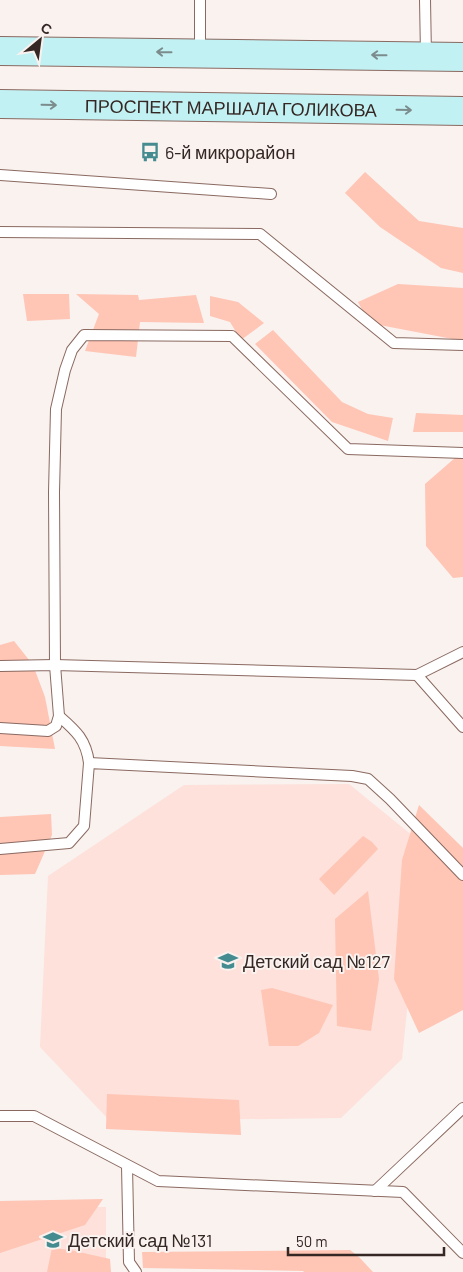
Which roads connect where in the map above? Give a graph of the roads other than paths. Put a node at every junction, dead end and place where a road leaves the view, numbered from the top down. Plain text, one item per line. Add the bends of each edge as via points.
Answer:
1 (200, 0) edge
2 (425, 0) edge
3 (0, 51) edge
4 (200, 53) junction
5 (426, 56) junction
6 (463, 56) edge
7 (0, 104) edge
8 (463, 110) edge
9 (0, 175) edge
10 (271, 194) dead end
11 (0, 232) edge
12 (463, 345) edge
13 (463, 453) edge
14 (463, 652) edge
15 (55, 665) junction
16 (0, 666) edge
17 (417, 675) junction
18 (58, 716) junction
19 (0, 728) edge
20 (463, 728) edge
21 (89, 762) junction
22 (0, 849) edge
23 (463, 875) edge
24 (463, 1108) edge
25 (0, 1116) edge
26 (127, 1166) junction
27 (375, 1191) junction
28 (463, 1253) edge
29 (136, 1272) edge

1 - 4 lane
2 - 5 lane
4 -> 3 main road
5 -> 4 main road
5 - 6 main road
7 -> 8 main road, ПРОСПЕКТ МАРШАЛА ГОЛИКОВА
9 - 10 lane
11 - 12 lane via 260,234 394,342
13 - 15 lane via 348,449 232,336 84,335 72,350 56,409
14 - 17 lane
15 - 16 lane
15 - 17 lane
15 - 18 lane
17 - 20 lane
18 - 19 lane via 56,726 48,731
18 - 21 lane via 79,733
21 - 22 lane via 84,826 69,842
21 - 23 lane via 368,779
24 - 27 lane
25 - 26 lane via 34,1116
26 - 27 lane via 158,1181
26 - 29 lane via 129,1262
27 - 28 lane via 404,1192

